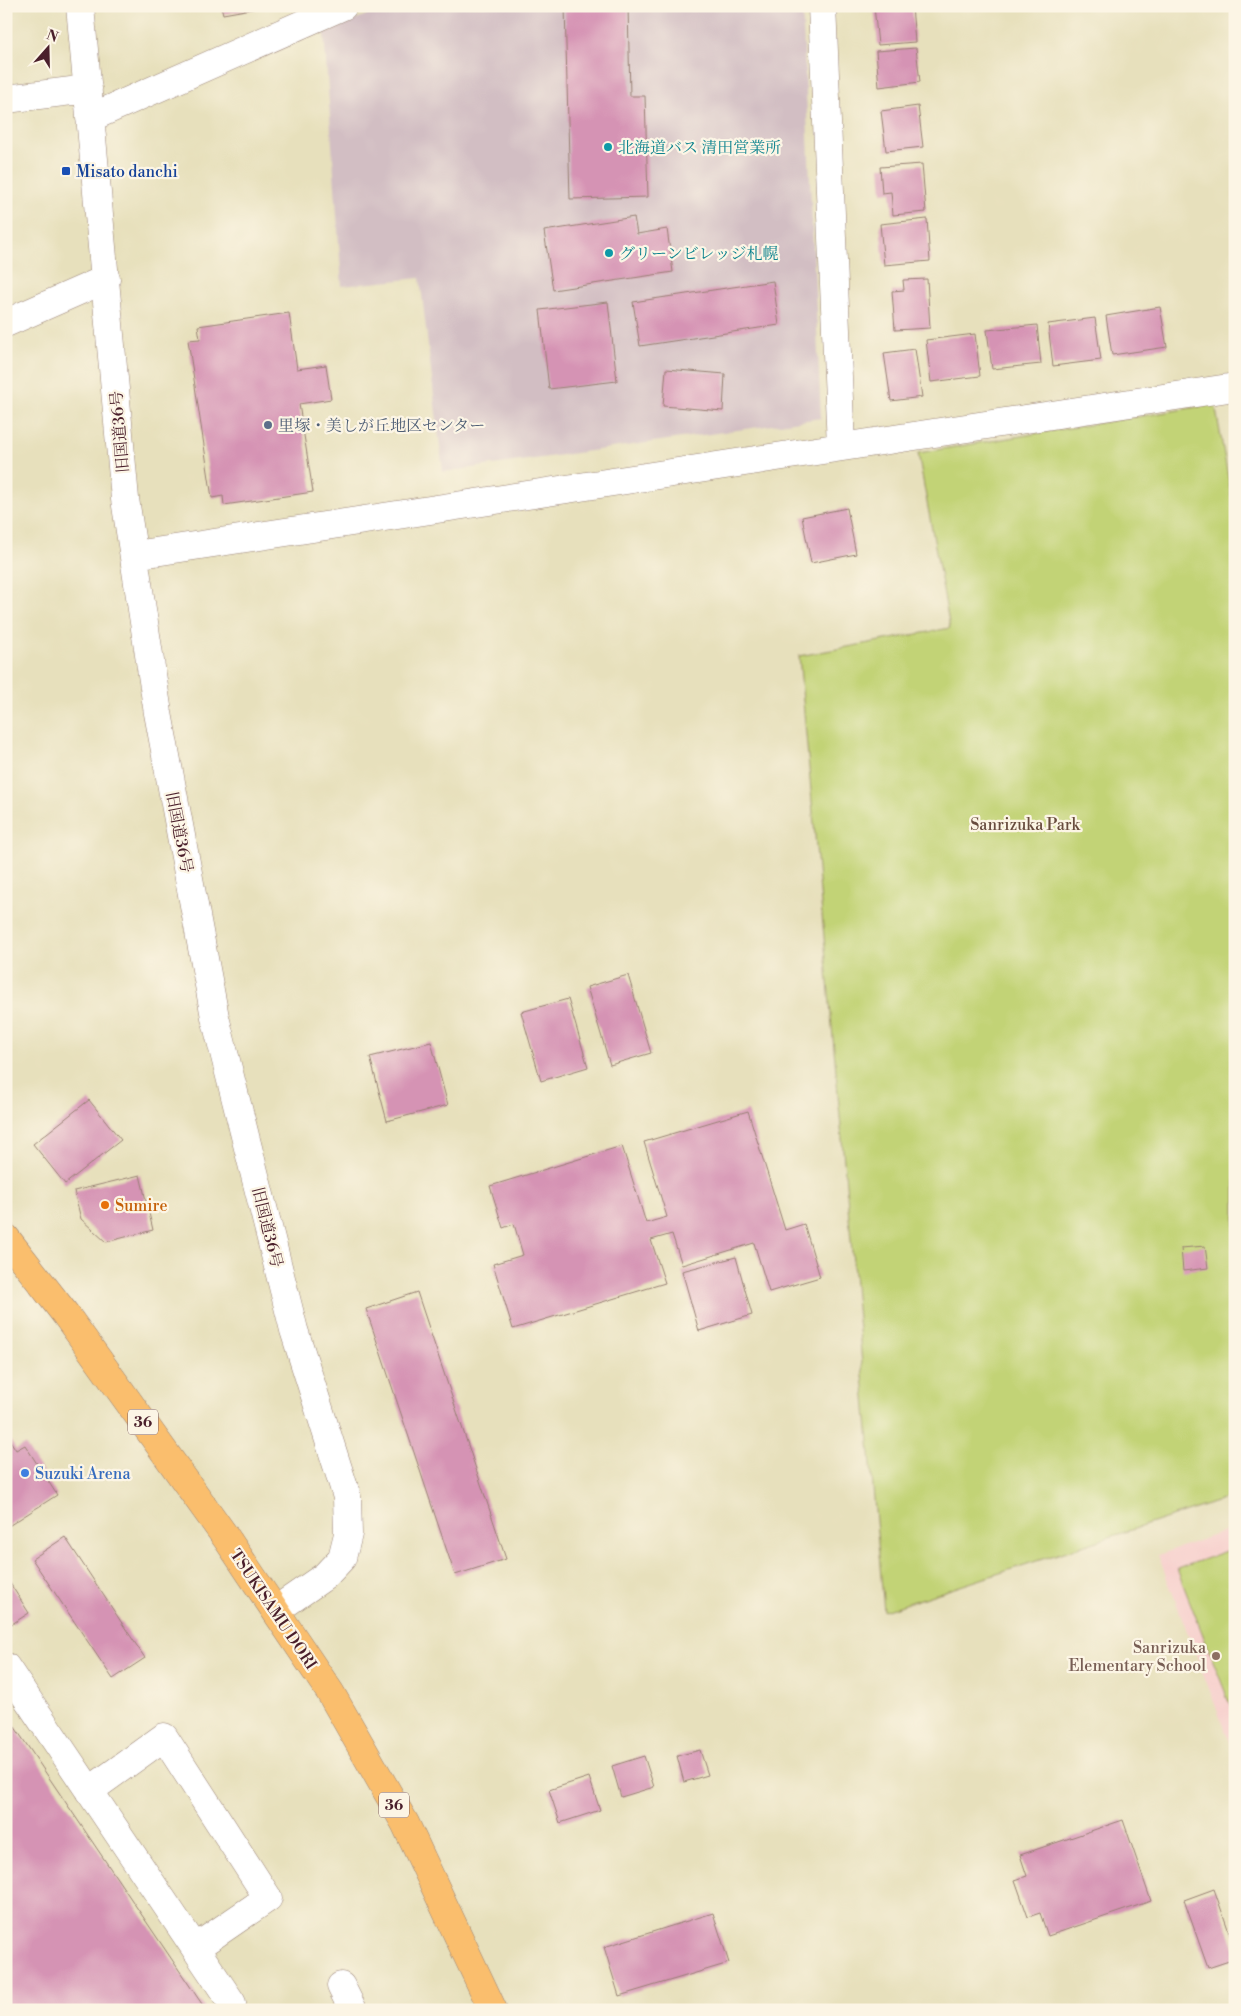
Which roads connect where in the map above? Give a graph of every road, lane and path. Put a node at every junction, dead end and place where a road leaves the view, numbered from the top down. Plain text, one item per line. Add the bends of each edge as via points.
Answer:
1 (80, 6) edge
2 (343, 6) edge
3 (822, 6) edge
4 (88, 89) junction
5 (6, 99) edge
6 (90, 118) junction
7 (106, 279) junction
8 (6, 323) edge
9 (1235, 387) edge
10 (841, 446) junction
11 (135, 555) junction
12 (6, 1238) edge
13 (276, 1610) junction
14 (6, 1667) edge
15 (89, 1791) junction
16 (195, 1948) junction
17 (232, 2003) dead end
18 (494, 2010) edge

1 - 4 street, 旧国道36号
2 - 6 street
3 - 10 street
4 - 5 street
4 - 6 street, 旧国道36号
6 - 7 street, 旧国道36号
7 - 8 street
7 - 11 street, 旧国道36号 via 125,499
9 - 10 street
10 - 11 street
11 - 13 street, 旧国道36号 via 158,713 215,1017 294,1330 347,1497 348,1534 342,1558 325,1576
12 - 13 highway, TSUKISAMU DORI / 36 via 66,1315
13 - 18 highway, TSUKISAMU DORI / 36 via 330,1692 405,1823
14 - 15 street
15 - 16 street
15 - 16 street via 164,1738 268,1898
16 - 17 street

